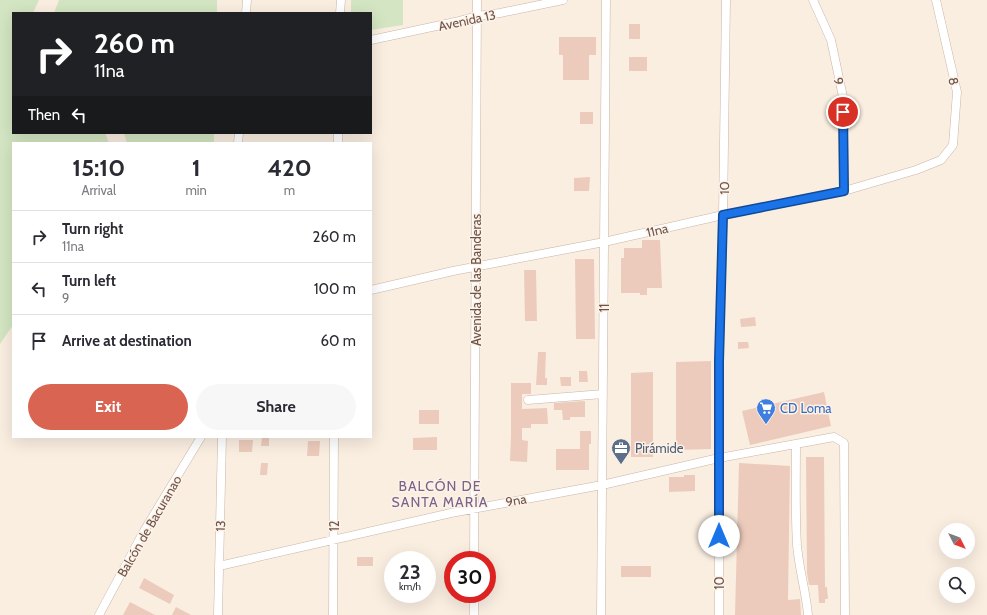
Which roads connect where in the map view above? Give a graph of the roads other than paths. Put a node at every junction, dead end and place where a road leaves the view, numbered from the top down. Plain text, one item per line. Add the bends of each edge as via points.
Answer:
1 (247, 0) edge
2 (341, 0) edge
3 (477, 0) edge
4 (563, 0) edge
5 (606, 0) edge
6 (726, 0) edge
7 (813, 0) edge
8 (939, 2) edge
9 (246, 12) edge
10 (340, 12) edge
11 (477, 16) junction
12 (372, 40) edge
13 (940, 160) joint
14 (844, 191) junction
15 (723, 215) junction
16 (604, 242) junction
17 (476, 267) junction
18 (372, 290) edge
19 (603, 394) junction
20 (528, 400) dead end
21 (200, 438) edge
22 (222, 438) edge
23 (334, 438) edge
24 (796, 444) junction
25 (719, 458) junction
26 (602, 485) junction
27 (475, 509) junction
28 (334, 540) junction
29 (474, 551) edge
30 (219, 566) junction
31 (474, 603) edge
32 (99, 615) edge
33 (218, 615) edge
34 (333, 615) edge
35 (474, 615) edge
36 (601, 615) edge
37 (720, 615) edge
38 (808, 615) edge
39 (845, 615) edge

1 - 9 street
2 - 10 street
3 - 11 street, Avenida de las Banderas
4 - 11 street, Avenida 13
5 - 16 street, 11
6 - 15 street, 10
7 - 14 street, 9 via 831,40 843,97
8 - 13 street, 8 via 957,92 953,144
11 - 12 street, Avenida 13
11 - 17 street, Avenida de las Banderas
13 - 14 street, 11na via 916,170
14 - 15 street, 11na
15 - 16 street, 11na
15 - 25 street, 10
16 - 17 street, 11na
16 - 19 street, 11
17 - 18 street, 11na
17 - 27 street, Avenida de las Banderas
19 - 20 street
19 - 26 street, 11
21 - 32 street, Balcón de Bacuranao via 144,531
22 - 30 street, 13
23 - 28 street, 12
24 - 25 street, 9na
24 - 38 street via 797,546
24 - 39 street, 9na via 834,437 844,443
25 - 26 street, 9na
25 - 37 street, 10
26 - 27 street, 9na
26 - 36 street, 11
27 - 28 street, 9na
27 - 29 street, Avenida de las Banderas
28 - 30 street, 9na
28 - 34 street, 12
30 - 33 street, 13
31 - 35 street

